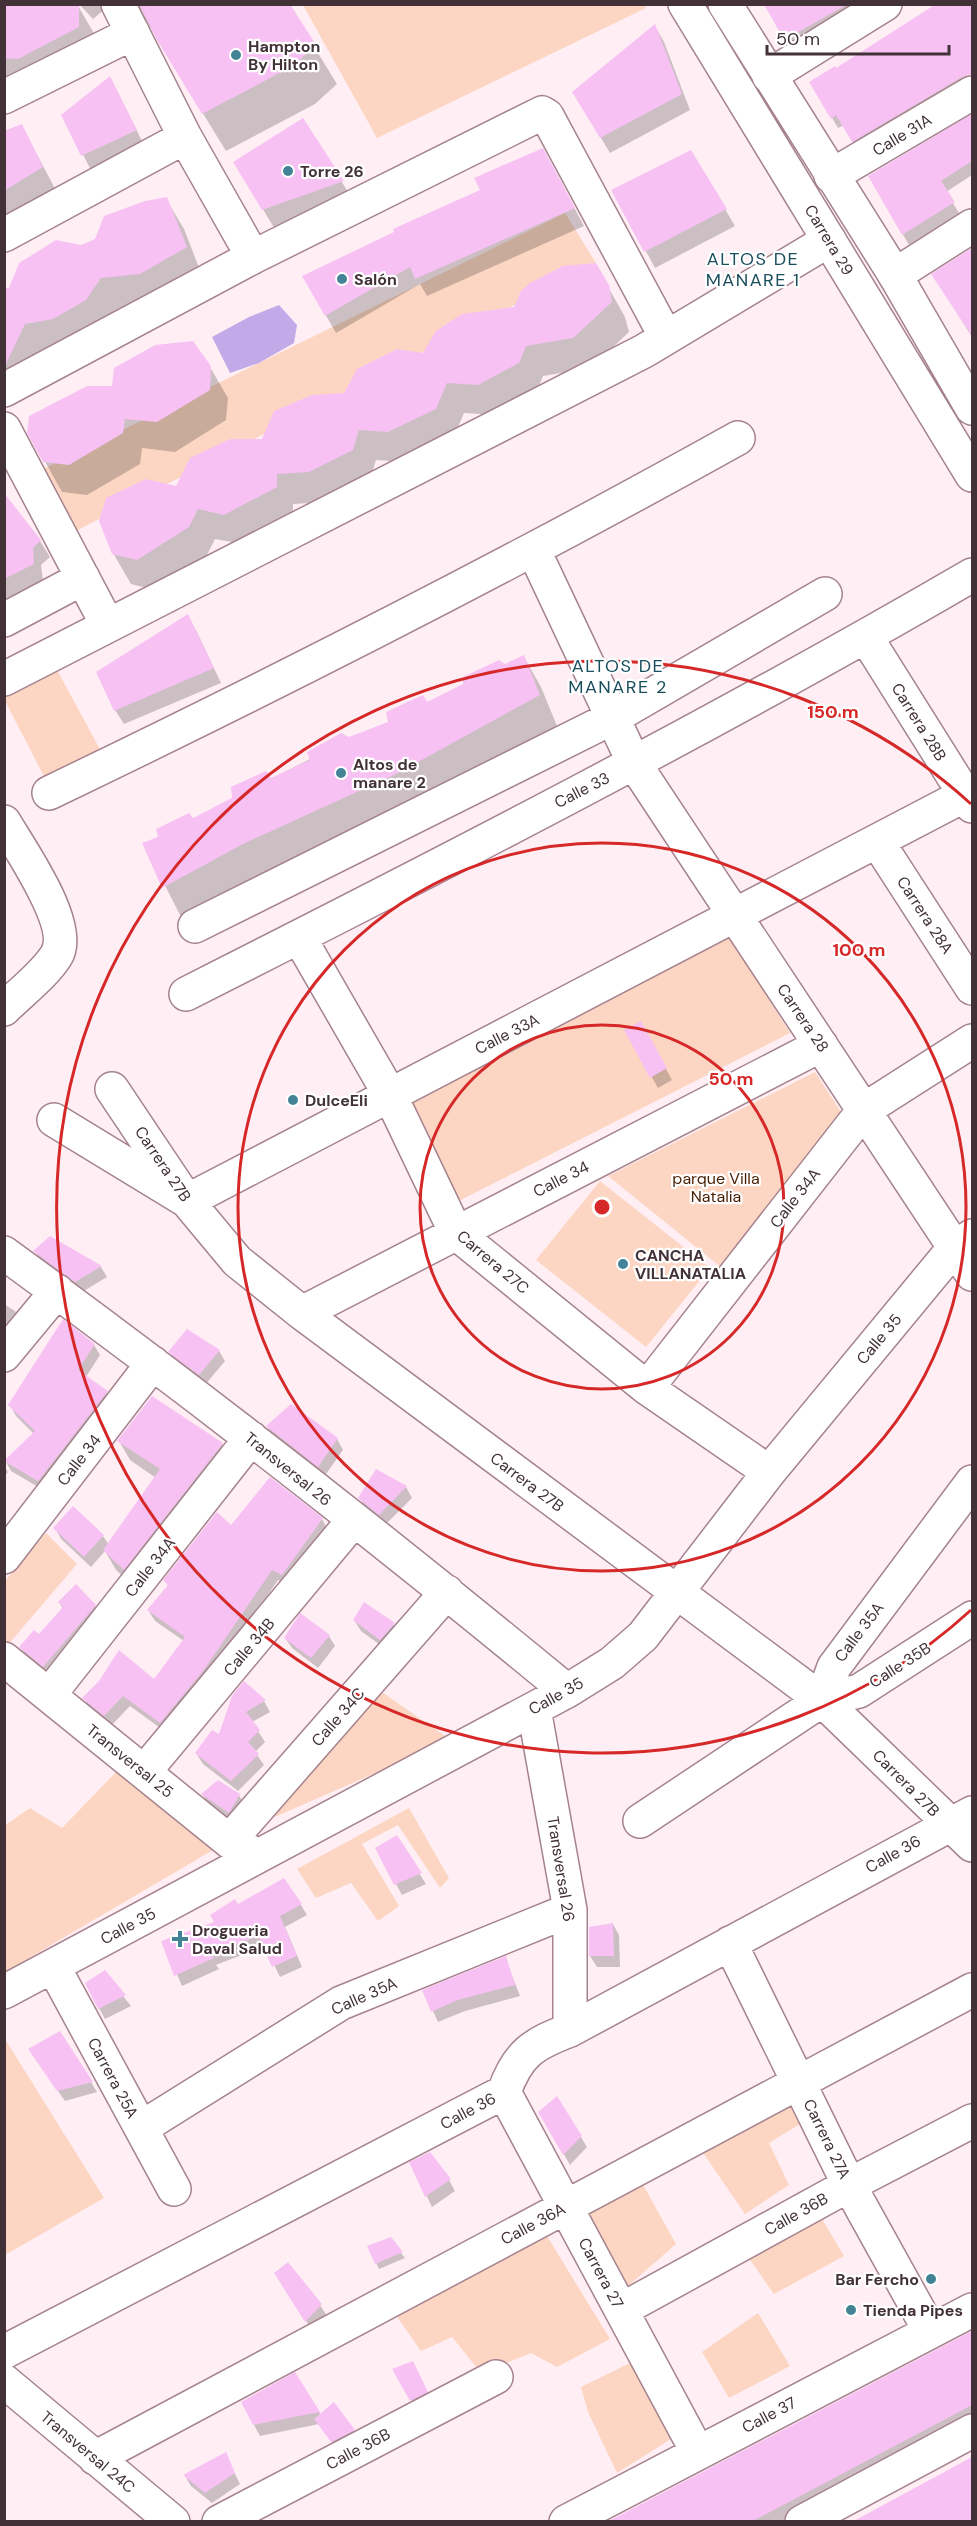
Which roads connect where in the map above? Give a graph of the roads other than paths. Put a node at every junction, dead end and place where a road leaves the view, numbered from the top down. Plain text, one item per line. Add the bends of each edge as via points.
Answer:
1 (118, 4) edge
2 (685, 4) edge
3 (725, 4) edge
4 (885, 4) edge
5 (133, 33) junction
6 (769, 76) junction
7 (972, 93) edge
8 (4, 97) edge
9 (184, 137) junction
10 (831, 176) junction
11 (972, 226) edge
12 (4, 235) edge
13 (830, 240) junction
14 (253, 257) junction
15 (895, 275) junction
16 (666, 337) junction
17 (4, 390) edge
18 (972, 408) edge
19 (4, 429) edge
20 (738, 438) dead end
21 (16, 475) edge
22 (972, 475) edge
23 (534, 551) junction
24 (972, 575) edge
25 (83, 578) junction
26 (825, 594) dead end
27 (4, 620) edge
28 (107, 624) junction
29 (866, 637) junction
30 (4, 679) edge
31 (614, 717) junction
32 (634, 763) junction
33 (49, 793) dead end
34 (969, 801) edge
35 (4, 822) edge
36 (878, 841) junction
37 (735, 916) junction
38 (195, 927) dead end
39 (299, 937) junction
40 (972, 988) edge
41 (186, 994) dead end
42 (4, 1009) edge
43 (972, 1041) edge
44 (821, 1045) junction
45 (112, 1089) dead end
46 (390, 1095) junction
47 (864, 1110) junction
48 (54, 1120) dead end
49 (187, 1201) junction
50 (456, 1233) junction
51 (964, 1242) edge
52 (4, 1253) edge
53 (972, 1274) edge
54 (57, 1291) junction
55 (302, 1313) junction
56 (4, 1355) edge
57 (153, 1363) junction
58 (647, 1388) junction
59 (251, 1438) junction
60 (769, 1472) junction
61 (972, 1482) edge
62 (353, 1521) junction
63 (4, 1557) edge
64 (447, 1592) junction
65 (677, 1592) junction
66 (972, 1618) edge
67 (4, 1659) edge
68 (567, 1691) junction
69 (49, 1695) junction
70 (822, 1700) junction
71 (534, 1709) junction
72 (144, 1772) junction
73 (960, 1818) edge
74 (640, 1821) dead end
75 (229, 1841) junction
76 (972, 1845) edge
77 (259, 1856) junction
78 (570, 1910) junction
79 (730, 1943) junction
80 (53, 1966) junction
81 (972, 1990) edge
82 (4, 1992) edge
83 (570, 2030) junction
84 (800, 2082) junction
85 (504, 2092) junction
86 (972, 2121) edge
87 (141, 2128) junction
88 (849, 2185) junction
89 (174, 2189) dead end
90 (565, 2207) junction
91 (621, 2310) junction
92 (972, 2310) edge
93 (930, 2331) junction
94 (4, 2352) edge
95 (496, 2377) dead end
96 (4, 2381) edge
97 (972, 2431) edge
98 (698, 2453) junction
99 (95, 2457) junction
100 (173, 2522) edge
101 (219, 2522) edge
102 (566, 2522) edge
103 (802, 2522) edge

1 - 5 street
2 - 13 street, Carrera 29
3 - 6 street
4 - 6 street
5 - 8 street
5 - 9 street
6 - 10 street
7 - 10 street, Calle 31A
9 - 12 street
9 - 14 street
10 - 15 street
11 - 15 street
13 - 16 street
13 - 22 street, Carrera 29
14 - 16 street via 542,112
14 - 17 street
15 - 18 street
16 - 28 street
19 - 21 street
20 - 23 street
21 - 25 street
23 - 31 street, Carrera 28
23 - 33 street
24 - 29 street, Calle 33
25 - 27 street
25 - 28 street
26 - 31 street
28 - 30 street
29 - 32 street, Calle 33
29 - 34 street, Carrera 28B
31 - 32 street, Carrera 28
31 - 38 street
32 - 37 street, Carrera 28
32 - 39 street, Calle 33
34 - 36 street, Calle 33A
35 - 42 street via 56,917 61,940 56,956
36 - 37 street, Calle 33A
36 - 40 street, Carrera 28A
37 - 44 street, Carrera 28
37 - 46 street, Calle 33A
39 - 41 street, Calle 33
39 - 46 street, Carrera 27C
43 - 47 street, Calle 34A
44 - 47 street, Carrera 28
44 - 50 street, Calle 34
45 - 49 street, Carrera 27B
46 - 49 street, Calle 33A
46 - 50 street, Carrera 27C
47 - 51 street, Carrera 28
47 - 58 street, Calle 34A
48 - 49 street
49 - 55 street, Carrera 27B via 237,1261
50 - 55 street, Calle 34
50 - 58 street, Carrera 27C
51 - 53 street, Carrera 28
51 - 60 street, Calle 35
52 - 54 street, Transversal 26
54 - 56 street
54 - 57 street, Transversal 26
55 - 65 street, Carrera 27B
57 - 59 street, Transversal 26
57 - 63 street, Calle 34
58 - 60 street, Carrera 27C
59 - 62 street, Transversal 26
59 - 69 street, Calle 34A
60 - 65 street, Calle 35
61 - 70 street, Calle 35A via 834,1667
62 - 64 street, Transversal 26
62 - 72 street, Calle 34B
64 - 68 street, Transversal 26
64 - 75 street, Calle 34C
65 - 68 street, Calle 35 via 643,1635 612,1663
65 - 70 street, Carrera 27B
66 - 70 street, Calle 35B via 858,1691
67 - 69 street, Transversal 25
68 - 71 street, Calle 35
69 - 72 street, Transversal 25
70 - 73 street, Carrera 27B
70 - 74 street
71 - 77 street, Calle 35
71 - 78 street, Transversal 26
72 - 75 street, Transversal 25
73 - 76 street, Carrera 27B
73 - 79 street, Calle 36
75 - 77 street, Transversal 25
77 - 80 street, Calle 35
78 - 83 street, Transversal 26
78 - 87 street, Calle 35A via 341,2004
79 - 83 street, Calle 36
79 - 84 street, Carrera 27A
80 - 82 street, Calle 35
80 - 87 street, Carrera 25A
81 - 84 street, Calle 36A
83 - 85 street, Calle 36 via 539,2042 526,2054
84 - 88 street, Carrera 27A
84 - 90 street, Calle 36A
85 - 90 street, Carrera 27
85 - 94 street, Calle 36
86 - 88 street, Calle 36B
87 - 89 street, Carrera 25A
88 - 91 street, Calle 36B
88 - 93 street, Carrera 27A
90 - 91 street, Carrera 27
90 - 99 street, Calle 36A
91 - 98 street, Carrera 27
92 - 93 street, Calle 37
93 - 98 street, Calle 37
95 - 101 street, Calle 36B
96 - 99 street, Transversal 24C
97 - 103 street
98 - 102 street, Calle 37
99 - 100 street, Transversal 24C

